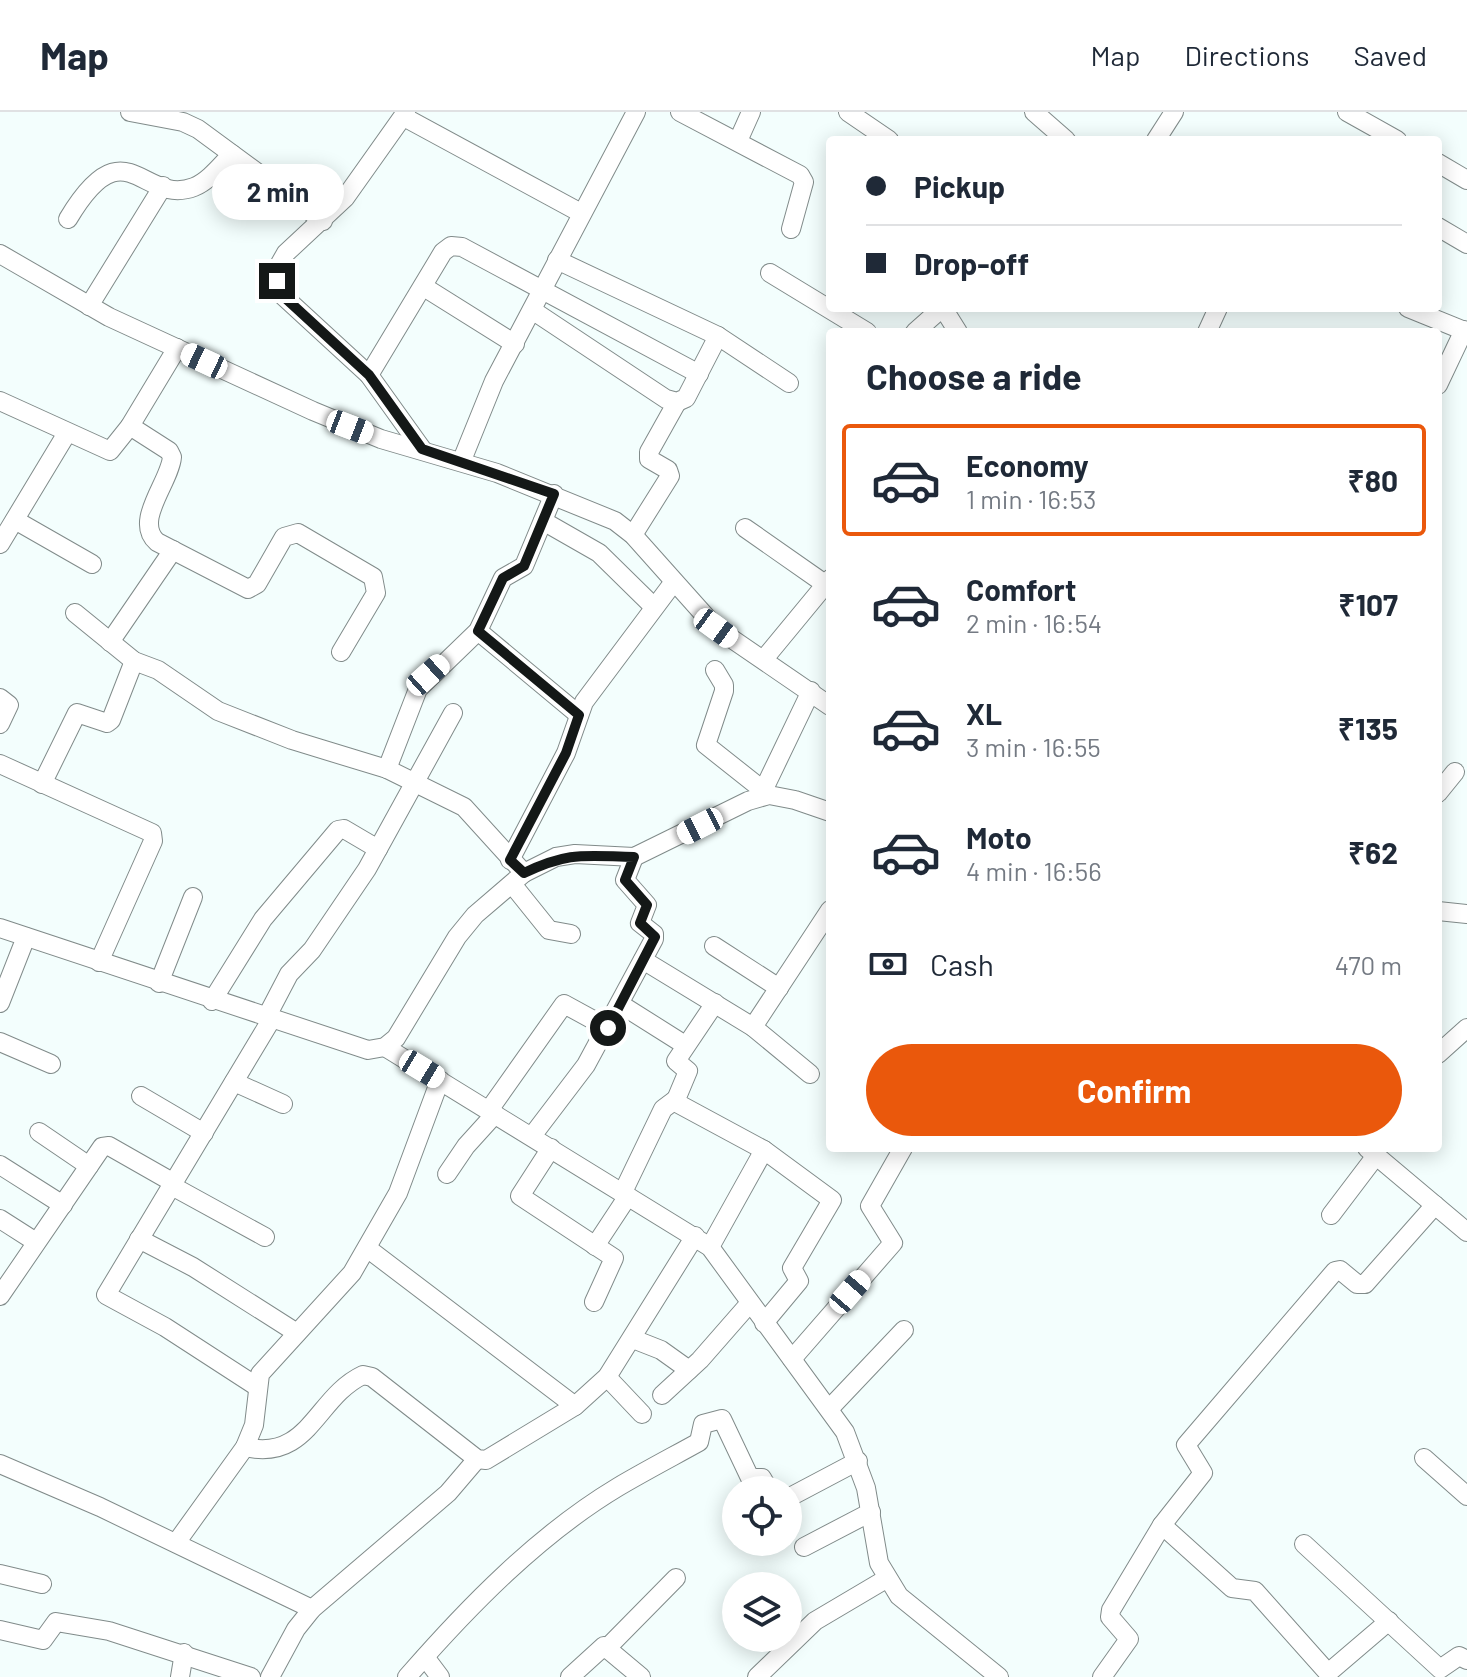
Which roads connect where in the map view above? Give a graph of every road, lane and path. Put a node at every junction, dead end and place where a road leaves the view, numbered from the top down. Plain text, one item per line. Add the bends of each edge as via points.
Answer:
1 (130, 112) edge
2 (636, 112) edge
3 (680, 112) edge
4 (751, 112) edge
5 (848, 112) edge
6 (1034, 112) edge
7 (1174, 112) edge
8 (1347, 112) edge
9 (405, 115) edge
10 (883, 136) edge
11 (1061, 136) edge
12 (1159, 136) edge
13 (1390, 136) edge
14 (738, 141) junction
15 (232, 154) junction
16 (1442, 165) edge
17 (1467, 180) edge
18 (163, 186) junction
19 (581, 213) junction
20 (68, 219) dead end
21 (323, 221) junction
22 (791, 229) dead end
23 (1442, 229) edge
24 (1467, 244) edge
25 (0, 254) edge
26 (557, 260) junction
27 (770, 273) dead end
28 (424, 287) junction
29 (541, 292) junction
30 (89, 306) junction
31 (826, 307) edge
32 (532, 310) junction
33 (834, 312) edge
34 (938, 312) edge
35 (1418, 312) edge
36 (860, 328) edge
37 (920, 328) edge
38 (1466, 331) edge
39 (718, 336) junction
40 (515, 344) junction
41 (177, 348) junction
42 (699, 374) junction
43 (369, 375) junction
44 (1442, 377) edge
45 (789, 383) dead end
46 (0, 401) edge
47 (677, 402) junction
48 (130, 426) junction
49 (67, 433) junction
50 (422, 449) junction
51 (462, 460) junction
52 (554, 494) junction
53 (15, 520) junction
54 (543, 521) junction
55 (745, 528) dead end
56 (633, 535) junction
57 (0, 544) edge
58 (173, 550) junction
59 (92, 564) dead end
60 (826, 581) edge
61 (673, 583) junction
62 (826, 584) edge
63 (653, 606) junction
64 (75, 613) dead end
65 (478, 631) junction
66 (110, 642) junction
67 (341, 652) dead end
68 (764, 659) junction
69 (134, 661) junction
70 (715, 670) dead end
71 (811, 691) junction
72 (0, 698) edge
73 (826, 703) edge
74 (453, 713) dead end
75 (579, 715) junction
76 (0, 724) edge
77 (0, 764) edge
78 (387, 769) junction
79 (1455, 772) dead end
80 (414, 782) junction
81 (42, 784) junction
82 (1442, 788) edge
83 (766, 793) junction
84 (826, 811) edge
85 (378, 849) junction
86 (634, 857) junction
87 (510, 860) junction
88 (518, 879) junction
89 (193, 897) dead end
90 (1442, 911) edge
91 (1467, 914) edge
92 (0, 928) edge
93 (571, 934) dead end
94 (26, 937) junction
95 (822, 940) edge
96 (714, 946) dead end
97 (643, 960) junction
98 (99, 962) junction
99 (159, 983) junction
100 (779, 988) junction
101 (212, 1001) junction
102 (0, 1003) edge
103 (715, 1003) junction
104 (620, 1004) junction
105 (268, 1019) junction
106 (753, 1027) junction
107 (608, 1028) junction
108 (1467, 1028) edge
109 (0, 1042) edge
110 (685, 1045) junction
111 (385, 1047) junction
112 (1442, 1050) edge
113 (51, 1064) dead end
114 (810, 1074) dead end
115 (440, 1080) junction
116 (234, 1082) junction
117 (141, 1096) dead end
118 (675, 1100) junction
119 (283, 1104) dead end
120 (492, 1112) junction
121 (39, 1132) dead end
122 (204, 1133) junction
123 (532, 1136) junction
124 (551, 1148) junction
125 (764, 1150) junction
126 (901, 1152) edge
127 (1371, 1152) edge
128 (0, 1165) edge
129 (89, 1166) junction
130 (447, 1174) dead end
131 (173, 1185) junction
132 (626, 1194) junction
133 (63, 1205) junction
134 (1435, 1205) junction
135 (1331, 1215) dead end
136 (0, 1219) edge
137 (1467, 1232) edge
138 (265, 1237) dead end
139 (139, 1239) junction
140 (36, 1242) junction
141 (703, 1242) junction
142 (595, 1246) junction
143 (367, 1248) junction
144 (0, 1296) edge
145 (594, 1302) dead end
146 (749, 1304) junction
147 (764, 1323) junction
148 (904, 1330) dead end
149 (297, 1333) junction
150 (633, 1339) junction
151 (792, 1359) junction
152 (689, 1370) junction
153 (607, 1377) junction
154 (256, 1386) junction
155 (662, 1395) dead end
156 (575, 1406) junction
157 (830, 1408) junction
158 (642, 1414) dead end
159 (245, 1447) junction
160 (1424, 1458) dead end
161 (477, 1459) junction
162 (858, 1461) junction
163 (0, 1464) edge
164 (749, 1476) edge
165 (802, 1491) edge
166 (1467, 1496) edge
167 (871, 1512) junction
168 (1162, 1525) junction
169 (176, 1543) junction
170 (1304, 1544) dead end
171 (804, 1547) dead end
172 (0, 1574) edge
173 (676, 1578) dead end
174 (886, 1579) junction
175 (42, 1584) dead end
176 (312, 1609) junction
177 (1389, 1621) junction
178 (0, 1630) edge
179 (608, 1647) junction
180 (184, 1653) junction
181 (425, 1657) junction
182 (1467, 1660) edge
183 (180, 1677) edge
184 (251, 1677) edge
185 (270, 1677) edge
186 (407, 1677) edge
187 (440, 1677) edge
188 (570, 1677) edge
189 (641, 1677) edge
190 (757, 1677) edge
191 (999, 1677) edge
192 (1102, 1677) edge

1 - 15 street via 183,122
2 - 19 street
3 - 14 street
4 - 14 street
5 - 10 street
6 - 11 street
7 - 12 street
8 - 13 street
9 - 19 street
9 - 21 street
14 - 22 street via 800,175 804,182
15 - 18 street via 197,186
15 - 21 street
16 - 17 street
18 - 20 street via 118,170 96,182
18 - 30 street
19 - 26 street
21 - 43 street via 286,253 277,281 282,295
23 - 24 street
25 - 30 street
26 - 29 street
26 - 39 street
27 - 31 street
28 - 29 street via 451,246 462,247
28 - 40 street
28 - 43 street
29 - 32 street
29 - 42 street
30 - 41 street
32 - 40 street
32 - 47 street
33 - 36 street
34 - 37 street
35 - 38 street
38 - 44 street
39 - 42 street
39 - 45 street
40 - 51 street
41 - 48 street
41 - 50 street via 350,427
42 - 47 street via 686,398
43 - 50 street
46 - 49 street
47 - 56 street via 649,452 649,459 670,476
48 - 49 street via 110,451
48 - 58 street via 172,457 148,529 157,542
49 - 53 street
50 - 51 street
51 - 52 street
52 - 54 street
52 - 56 street via 615,521
53 - 57 street
53 - 59 street
54 - 63 street via 599,553
54 - 65 street via 524,566 503,578
55 - 60 street
56 - 61 street
58 - 66 street
58 - 67 street via 248,589 257,584 284,537 298,533 373,577 376,593
61 - 63 street
61 - 68 street via 716,628
62 - 68 street
63 - 75 street
64 - 66 street
65 - 75 street
65 - 78 street via 418,689
66 - 69 street
68 - 71 street
69 - 78 street via 158,670 230,717
69 - 81 street via 111,720 77,713
70 - 83 street via 724,691 706,745
71 - 73 street
71 - 83 street
72 - 76 street via 9,705
74 - 80 street
75 - 87 street via 566,753
77 - 81 street
78 - 80 street
79 - 82 street
80 - 85 street
80 - 87 street via 464,807
81 - 98 street via 152,833
83 - 84 street
83 - 86 street
85 - 101 street via 338,830 263,919
85 - 105 street via 312,950 289,974
86 - 88 street via 566,856
86 - 97 street via 625,880 647,905 640,923 655,937
87 - 88 street
88 - 93 street via 549,930
88 - 111 street via 457,937 396,1038
89 - 99 street
90 - 91 street
92 - 94 street
94 - 98 street
94 - 102 street
95 - 100 street
96 - 100 street
97 - 103 street
97 - 104 street
98 - 99 street
99 - 101 street
100 - 106 street
101 - 105 street
103 - 106 street
103 - 110 street
104 - 107 street
104 - 110 street
105 - 111 street via 368,1050
105 - 116 street
106 - 114 street
107 - 120 street via 564,1004
107 - 123 street
108 - 112 street
109 - 113 street
110 - 118 street via 676,1061 688,1073
111 - 115 street
115 - 120 street
115 - 143 street via 403,1183
116 - 119 street
116 - 122 street
117 - 122 street
118 - 125 street
118 - 132 street via 663,1109
120 - 123 street
120 - 130 street
121 - 129 street
122 - 131 street
123 - 124 street
124 - 132 street
124 - 142 street via 521,1199
125 - 141 street
125 - 147 street via 832,1200 792,1268 799,1281
126 - 151 street via 870,1206 893,1243
127 - 134 street
127 - 135 street
128 - 133 street
129 - 131 street via 102,1147 109,1146
129 - 133 street
131 - 138 street
131 - 139 street
132 - 141 street
132 - 142 street
133 - 140 street
134 - 137 street
134 - 168 street via 1365,1284 1335,1271 1189,1441 1186,1449 1203,1473
136 - 140 street
139 - 149 street
139 - 154 street via 106,1295
140 - 144 street
141 - 146 street
141 - 150 street
142 - 145 street via 615,1260
143 - 149 street via 338,1293
143 - 156 street
146 - 147 street
146 - 152 street
147 - 151 street
148 - 157 street
149 - 154 street via 260,1374
150 - 152 street
150 - 153 street
151 - 157 street
152 - 155 street
153 - 156 street
153 - 158 street
154 - 159 street via 254,1425
156 - 161 street via 486,1460
157 - 162 street
159 - 161 street via 267,1452 287,1446 363,1375 429,1418
159 - 169 street
160 - 166 street
161 - 176 street via 448,1493
162 - 165 street
162 - 167 street
163 - 169 street
164 - 181 street via 722,1419 703,1424 699,1442 616,1488 554,1534 493,1586
167 - 171 street
167 - 174 street
168 - 177 street via 1232,1588 1255,1591 1328,1673
168 - 192 street via 1111,1610 1110,1617 1129,1639
169 - 176 street
170 - 177 street
172 - 175 street
173 - 179 street
174 - 190 street via 815,1621
174 - 191 street via 899,1596
176 - 185 street
177 - 182 street via 1440,1669 1459,1656
178 - 180 street via 46,1640 59,1621
179 - 188 street via 599,1649
179 - 189 street
180 - 183 street
180 - 184 street
181 - 186 street
181 - 187 street

